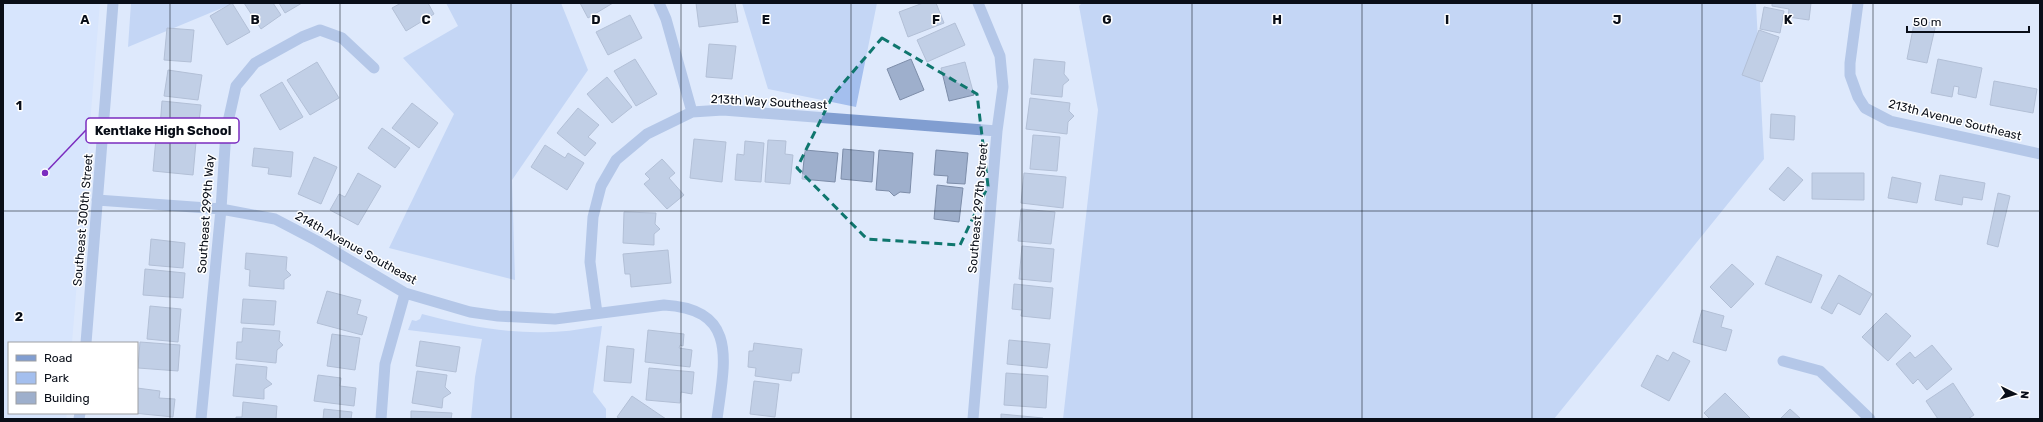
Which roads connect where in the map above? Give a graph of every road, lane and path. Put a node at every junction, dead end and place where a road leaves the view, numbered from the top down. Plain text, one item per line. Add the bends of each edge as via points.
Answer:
1 (113, 3) edge
2 (660, 3) edge
3 (978, 3) edge
4 (1858, 3) edge
5 (374, 68) dead end
6 (692, 112) junction
7 (997, 131) junction
8 (2040, 154) edge
9 (97, 200) junction
10 (222, 208) junction
11 (405, 293) junction
12 (597, 313) junction
13 (86, 342) edge
14 (1783, 361) dead end
15 (201, 419) edge
16 (381, 419) edge
17 (717, 419) edge
18 (973, 419) edge
19 (1870, 419) edge

1 - 9 street, Southeast 300th Street
2 - 6 street
3 - 7 street, Southeast 297th Street via 1000,56 1003,87
4 - 8 street, 213th Avenue Southeast via 1850,74 1865,108 1890,121
5 - 10 street, Southeast 299th Way via 342,38 320,30 255,63 236,86 226,131
6 - 7 street, 213th Way Southeast via 723,110
6 - 12 street, 213th Way Southeast via 647,134 616,160 601,186 593,217 590,262
7 - 18 street, Southeast 297th Street
9 - 10 street, 214th Avenue Southeast
9 - 13 street, Southeast 300th Street
10 - 11 street, 214th Avenue Southeast via 275,219
10 - 15 street, Southeast 299th Way
11 - 12 street, 214th Avenue Southeast via 470,312 498,316 555,319
11 - 16 street via 385,364
12 - 17 street, 214th Avenue Southeast via 664,305 681,306 704,315 719,335 725,360
14 - 19 street via 1820,371

